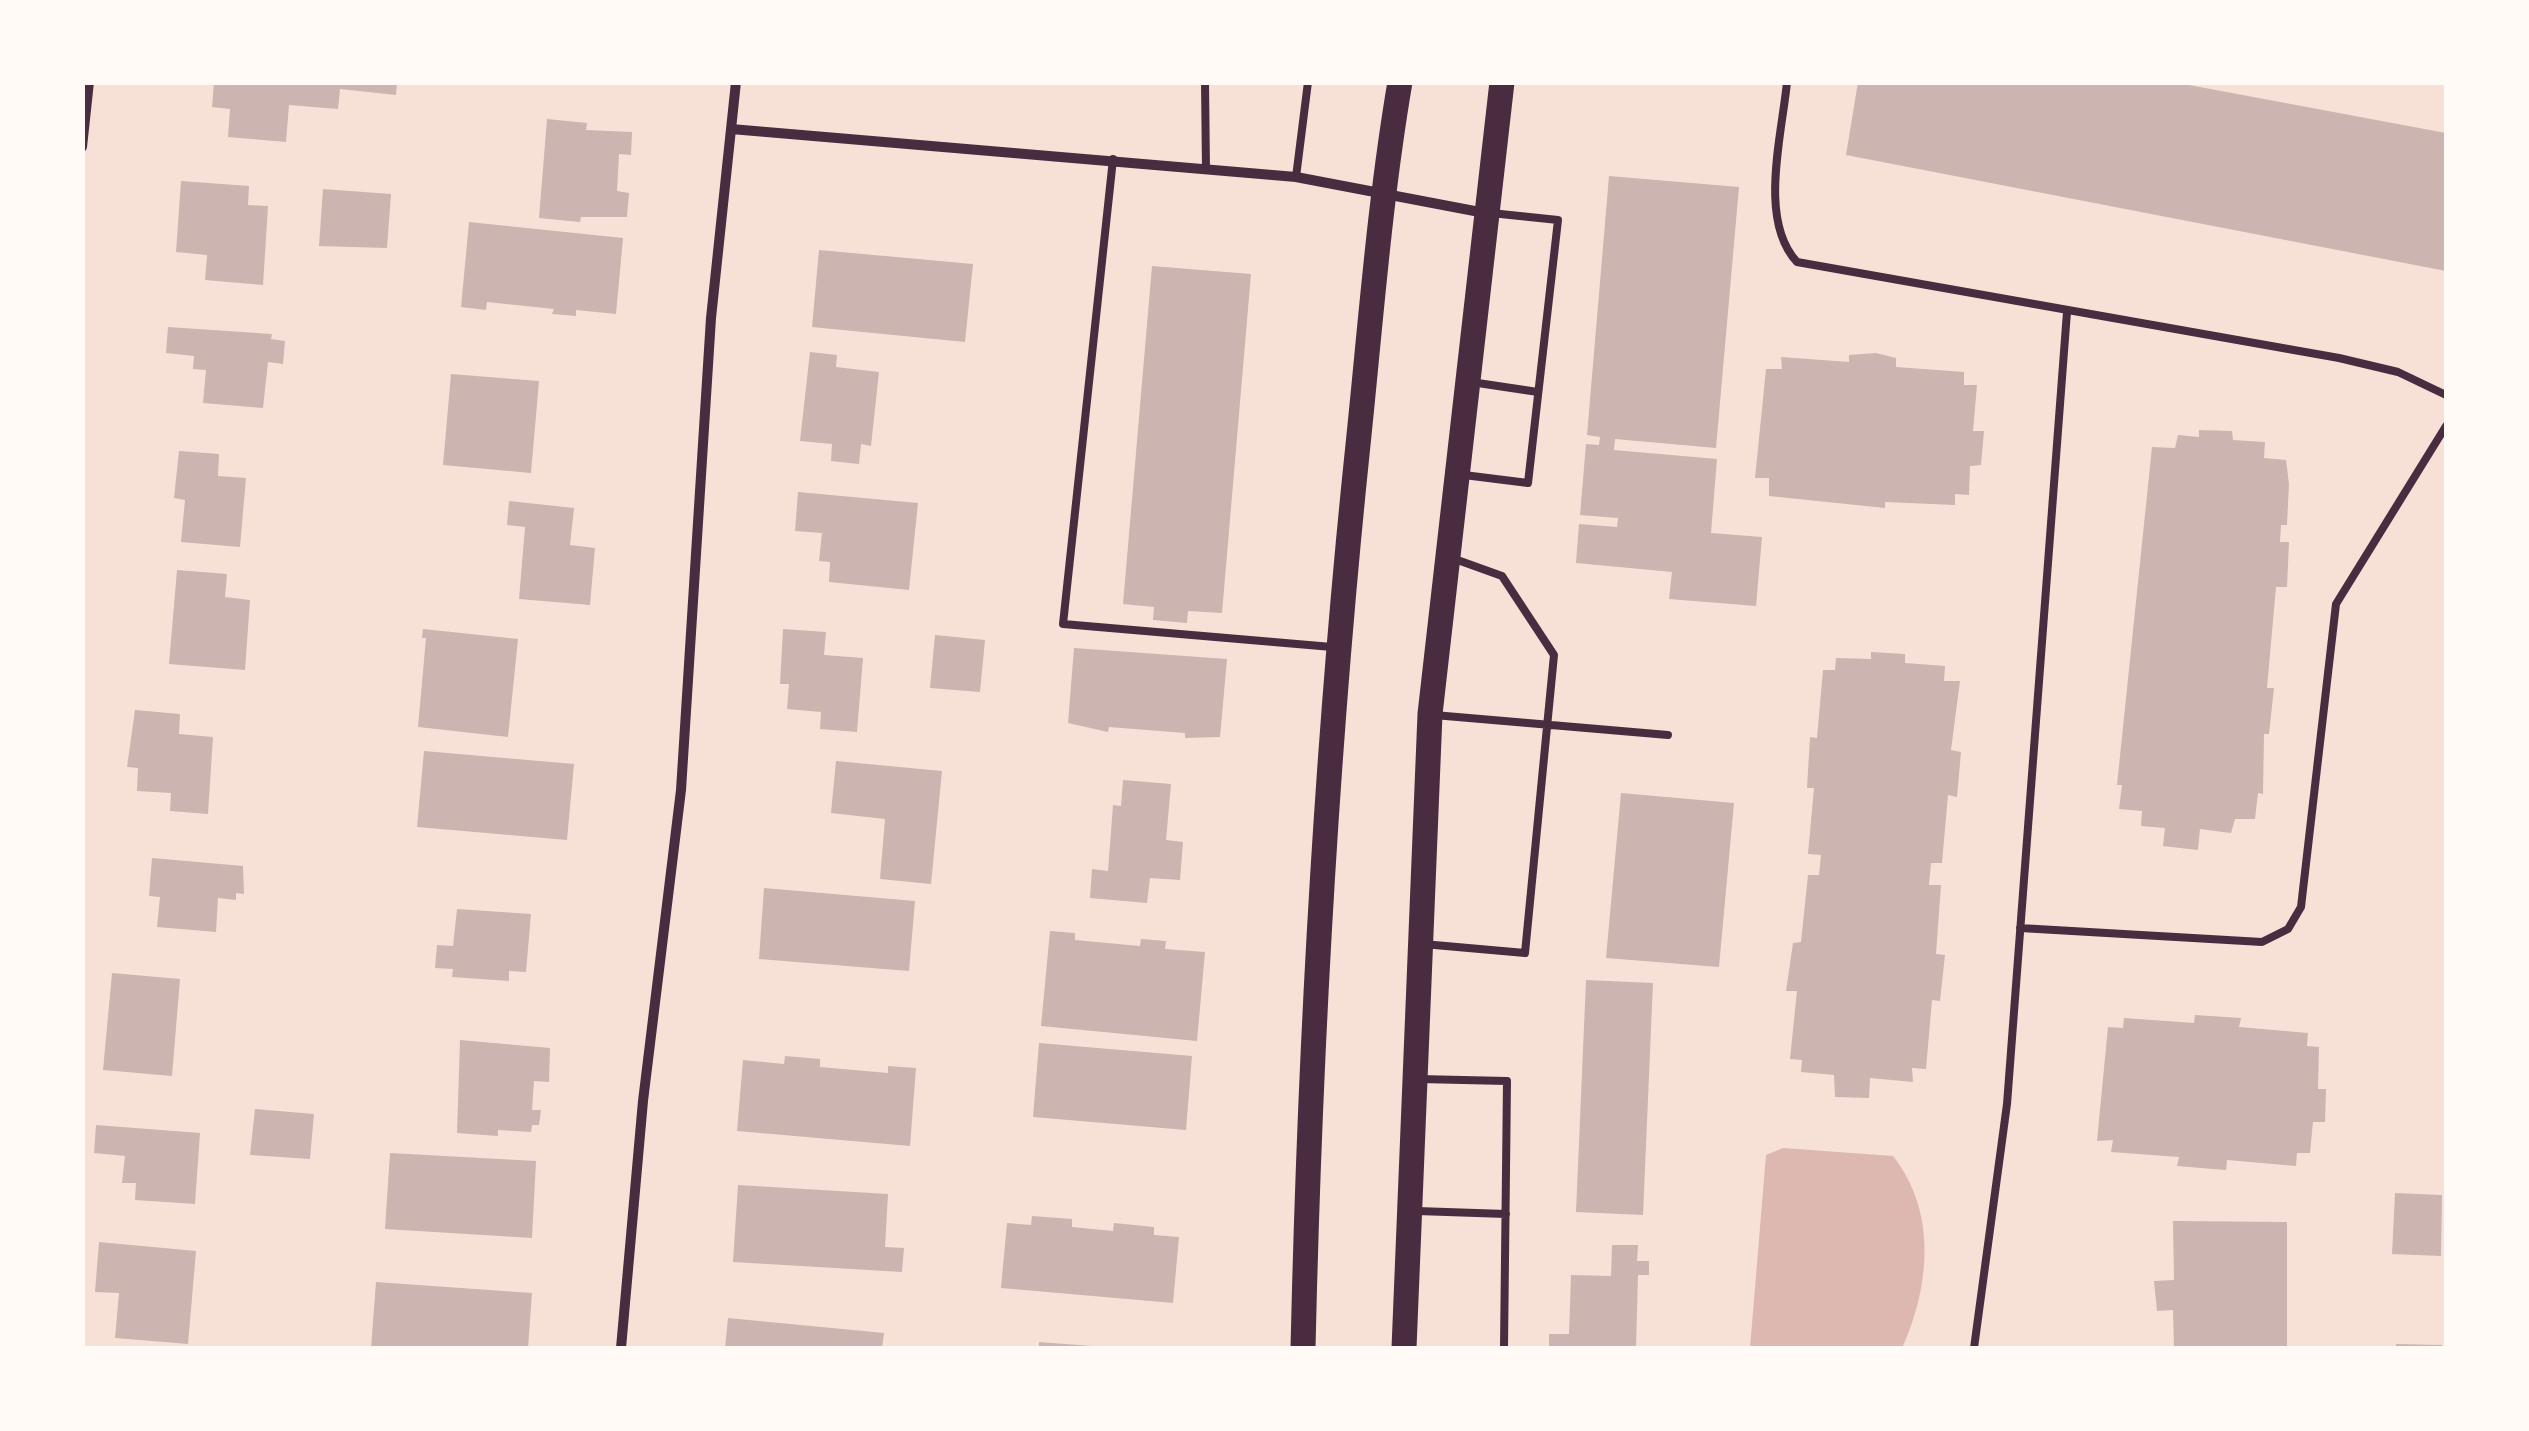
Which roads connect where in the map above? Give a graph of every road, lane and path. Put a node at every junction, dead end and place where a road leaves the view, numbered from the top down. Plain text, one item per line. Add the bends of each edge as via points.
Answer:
1 (89, 82) edge
2 (736, 82) edge
3 (1205, 82) edge
4 (1308, 82) edge
5 (1400, 82) edge
6 (1502, 82) edge
7 (1787, 82) edge
8 (731, 130) junction
9 (82, 147) edge
10 (1113, 159) junction
11 (1206, 168) junction
12 (1296, 177) junction
13 (1384, 192) junction
14 (1486, 213) junction
15 (2066, 312) junction
16 (1466, 382) junction
17 (1538, 392) junction
18 (2446, 395) edge
19 (2446, 426) edge
20 (1455, 474) junction
21 (1446, 556) junction
22 (1337, 647) junction
23 (1430, 714) junction
24 (1548, 724) junction
25 (1668, 735) dead end
26 (2020, 928) junction
27 (1418, 943) junction
28 (1412, 1079) junction
29 (1407, 1211) junction
30 (1506, 1214) junction
31 (621, 1348) edge
32 (1303, 1348) edge
33 (1404, 1348) edge
34 (1504, 1348) edge
35 (1974, 1348) edge

1 - 9 street
2 - 8 street
3 - 11 lane
4 - 12 lane
5 - 13 main road
6 - 14 main road
7 - 15 lane via 1776,188 1786,250 1798,262
8 - 10 street
8 - 31 street via 711,318 681,790
10 - 11 street
10 - 22 lane via 1063,624
11 - 12 street
12 - 13 street
13 - 14 street
13 - 22 main road
14 - 16 main road
14 - 17 lane via 1558,220
15 - 18 lane via 2339,358 2398,372
15 - 26 lane
16 - 17 lane
16 - 20 main road
17 - 20 lane via 1528,483
19 - 26 lane via 2336,604 2301,908 2288,929 2262,942
20 - 21 main road
21 - 23 main road
21 - 24 lane via 1502,576 1554,655
22 - 32 main road via 1308,1113
23 - 24 lane
23 - 27 main road
24 - 25 lane
24 - 27 lane via 1525,953
26 - 35 lane via 2007,1104
27 - 28 main road
28 - 29 main road
28 - 30 lane via 1507,1081
29 - 30 lane
29 - 33 main road
30 - 34 lane

